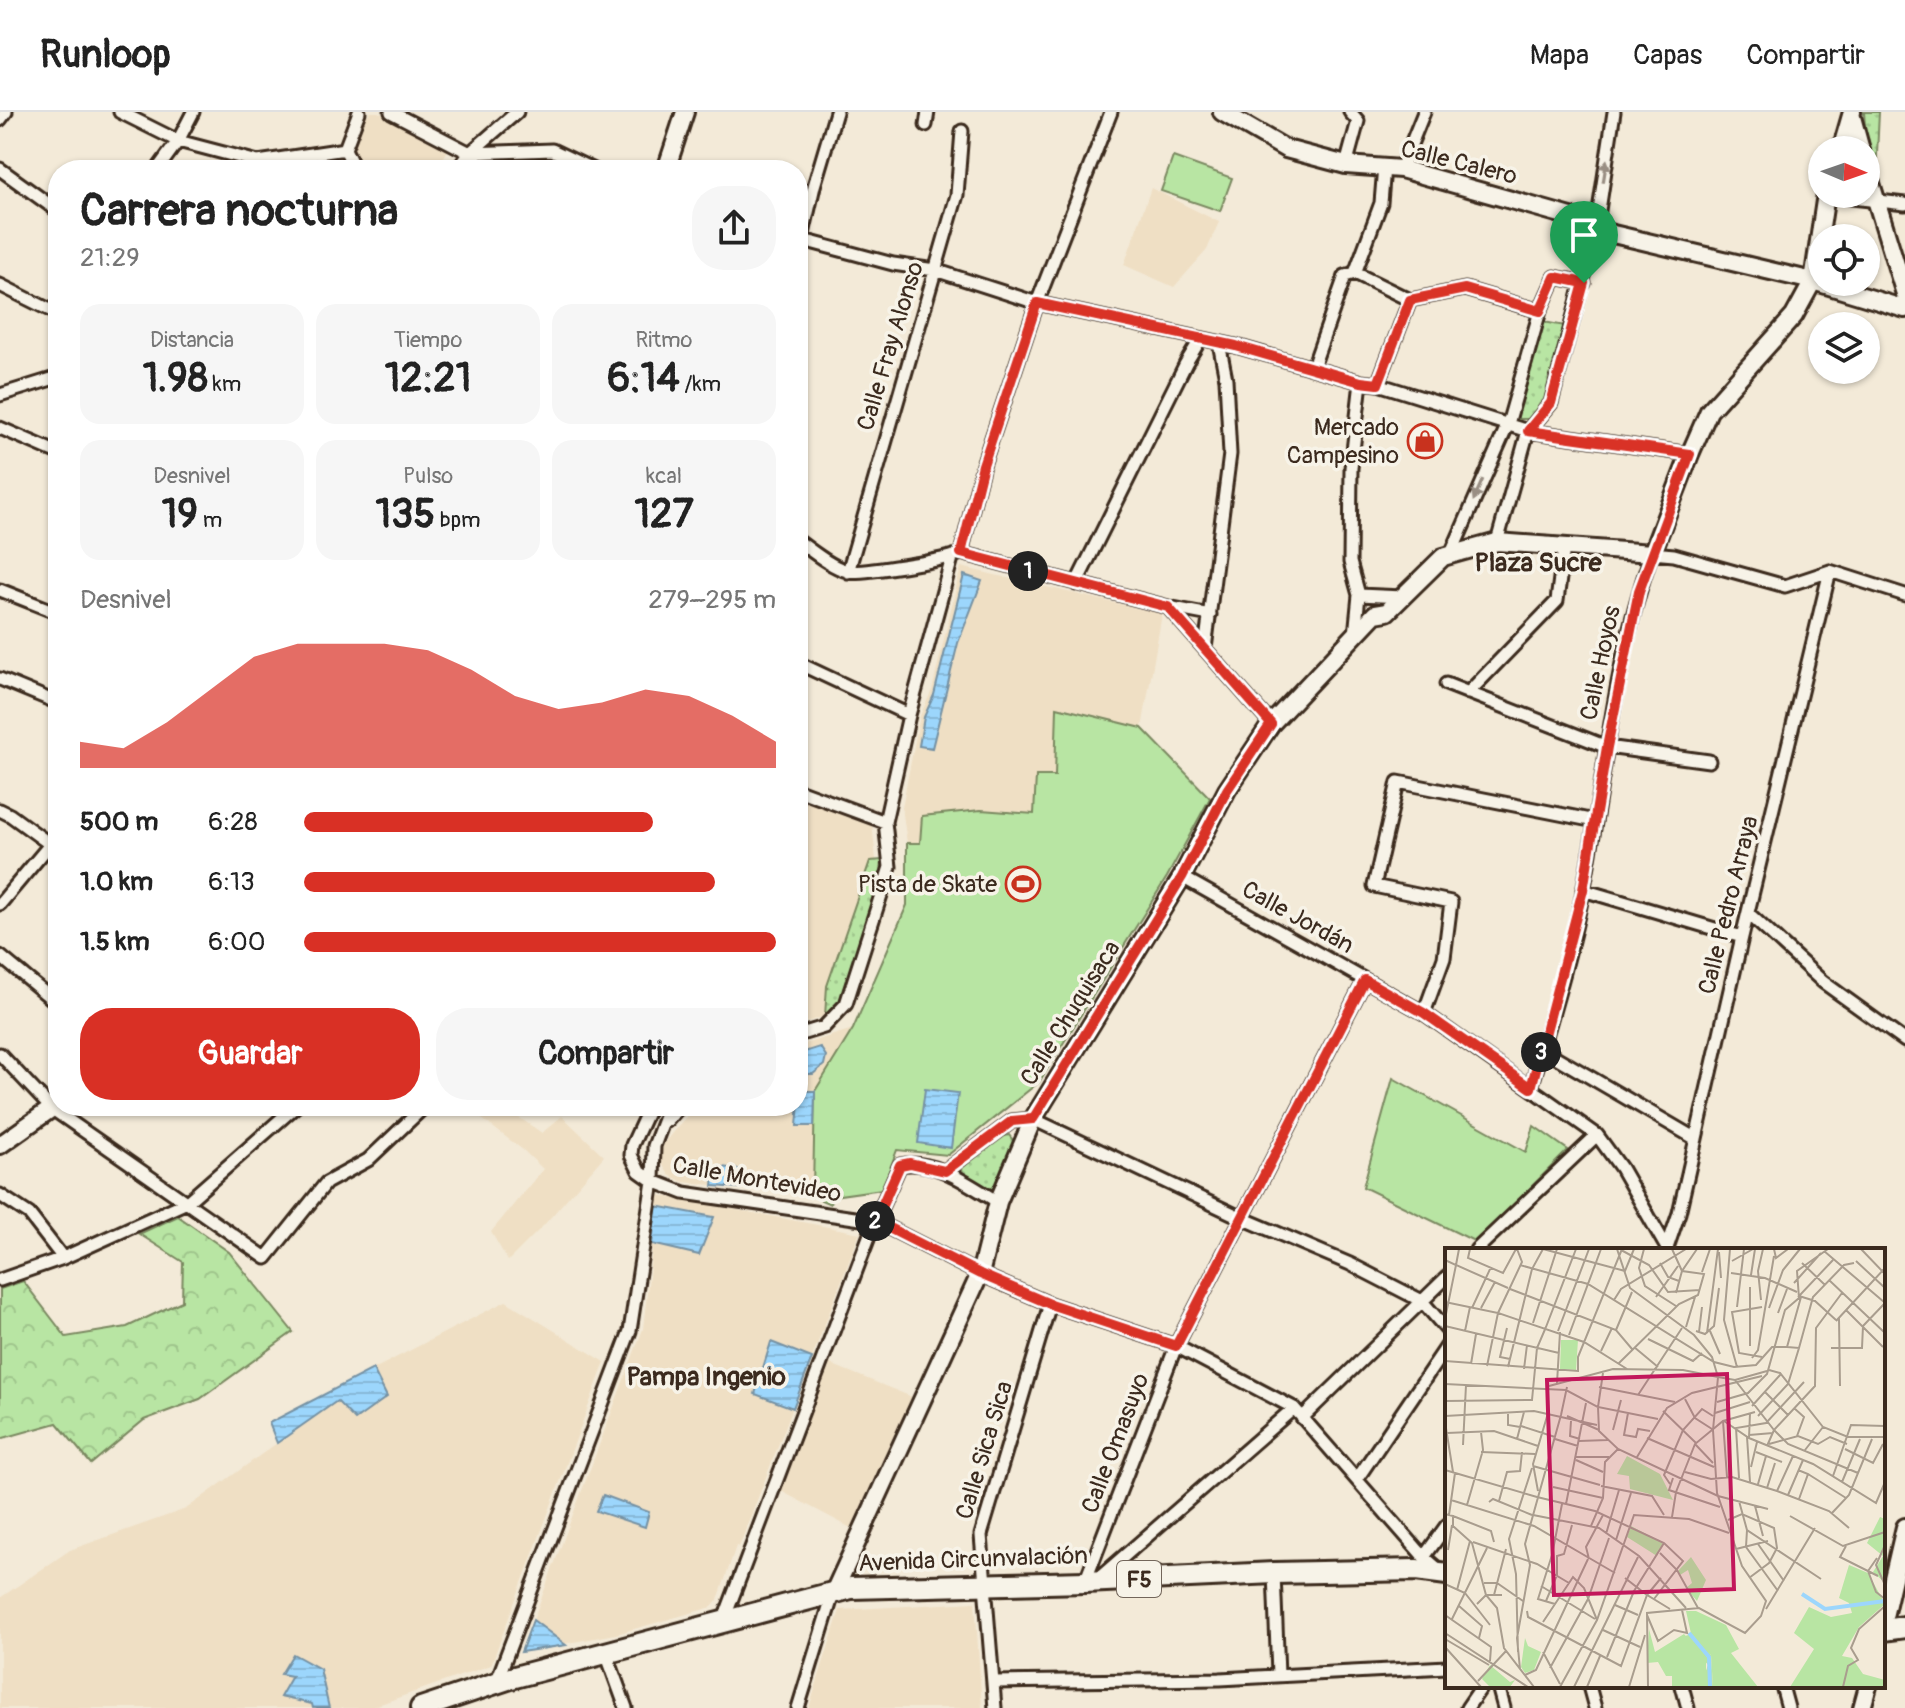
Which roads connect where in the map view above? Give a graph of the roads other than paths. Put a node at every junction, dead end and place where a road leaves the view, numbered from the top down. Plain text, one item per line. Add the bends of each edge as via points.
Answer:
1 (6, 112) edge
2 (120, 112) edge
3 (193, 112) edge
4 (359, 112) edge
5 (391, 112) edge
6 (517, 112) edge
7 (685, 112) edge
8 (836, 112) edge
9 (928, 112) edge
10 (1111, 112) edge
11 (1222, 112) edge
12 (1350, 112) edge
13 (1424, 112) edge
14 (1614, 112) edge
15 (1852, 115) edge
16 (0, 120) edge
17 (926, 125) dead end
18 (962, 131) dead end
19 (1845, 136) edge
20 (1857, 136) edge
21 (178, 141) junction
22 (345, 149) junction
23 (470, 153) junction
24 (164, 160) edge
25 (250, 160) edge
26 (271, 160) edge
27 (350, 160) edge
28 (465, 160) edge
29 (573, 160) edge
30 (669, 160) edge
31 (1346, 165) junction
32 (1384, 167) junction
33 (0, 169) edge
34 (1401, 169) junction
35 (808, 195) edge
36 (1880, 201) edge
37 (48, 204) edge
38 (1905, 204) edge
39 (1878, 208) edge
40 (1596, 227) junction
41 (808, 241) edge
42 (935, 270) junction
43 (1355, 273) junction
44 (1808, 280) edge
45 (1584, 283) junction
46 (0, 285) edge
47 (1808, 290) edge
48 (1905, 294) edge
49 (1862, 296) edge
50 (1410, 300) junction
51 (1037, 303) junction
52 (48, 309) edge
53 (1905, 309) edge
54 (1540, 311) junction
55 (1200, 340) junction
56 (1219, 343) junction
57 (1313, 367) junction
58 (48, 380) edge
59 (1361, 382) junction
60 (1378, 384) junction
61 (0, 395) edge
62 (1508, 424) junction
63 (0, 428) edge
64 (1528, 431) junction
65 (48, 449) edge
66 (1690, 454) junction
67 (1497, 542) junction
68 (808, 547) edge
69 (1564, 547) junction
70 (1652, 553) junction
71 (956, 555) junction
72 (1450, 556) junction
73 (1830, 571) junction
74 (848, 572) junction
75 (1076, 584) junction
76 (0, 590) edge
77 (1359, 595) junction
78 (1905, 595) edge
79 (1403, 597) junction
80 (1168, 607) junction
81 (48, 609) edge
82 (1210, 615) junction
83 (1355, 635) junction
84 (1205, 649) junction
85 (808, 668) edge
86 (0, 679) edge
87 (1446, 684) dead end
88 (1468, 693) junction
89 (48, 699) edge
90 (909, 715) junction
91 (1271, 724) junction
92 (1607, 747) junction
93 (1709, 761) dead end
94 (808, 794) edge
95 (0, 810) edge
96 (1595, 821) junction
97 (885, 822) junction
98 (48, 839) edge
99 (48, 851) edge
100 (1182, 877) junction
101 (1583, 890) junction
102 (0, 904) edge
103 (1749, 914) junction
104 (1742, 937) junction
105 (0, 956) edge
106 (1365, 980) junction
107 (48, 996) edge
108 (1424, 1013) junction
109 (808, 1032) edge
110 (1905, 1041) edge
111 (1542, 1049) junction
112 (0, 1054) edge
113 (1531, 1088) junction
114 (48, 1099) edge
115 (48, 1111) edge
116 (69, 1116) edge
117 (285, 1116) edge
118 (414, 1116) edge
119 (645, 1116) edge
120 (665, 1116) edge
121 (671, 1116) edge
122 (1033, 1119) junction
123 (661, 1127) junction
124 (1597, 1135) junction
125 (1696, 1139) junction
126 (0, 1145) edge
127 (945, 1171) junction
128 (653, 1181) junction
129 (0, 1195) edge
130 (187, 1202) junction
131 (998, 1202) junction
132 (1242, 1218) junction
133 (875, 1221) junction
134 (1478, 1248) edge
135 (1667, 1248) edge
136 (1668, 1248) edge
137 (63, 1258) junction
138 (980, 1274) junction
139 (1445, 1279) edge
140 (0, 1280) edge
141 (1422, 1301) junction
142 (1050, 1304) junction
143 (1445, 1328) edge
144 (1176, 1346) junction
145 (1445, 1349) edge
146 (1298, 1413) junction
147 (1357, 1479) junction
148 (1905, 1527) edge
149 (1445, 1528) edge
150 (1424, 1557) junction
151 (1274, 1573) junction
152 (1445, 1576) edge
153 (1090, 1582) junction
154 (984, 1585) junction
155 (833, 1594) junction
156 (1885, 1612) edge
157 (723, 1622) junction
158 (1905, 1627) edge
159 (1885, 1630) edge
160 (606, 1653) junction
161 (1445, 1667) edge
162 (1278, 1675) junction
163 (994, 1682) junction
164 (496, 1683) junction
165 (1481, 1688) edge
166 (1499, 1688) edge
167 (1590, 1688) edge
168 (1683, 1688) edge
169 (1783, 1688) edge
170 (1867, 1688) edge
171 (421, 1708) edge
172 (626, 1708) edge
173 (798, 1708) edge
174 (995, 1708) edge
175 (1467, 1708) edge
176 (1504, 1708) edge
177 (1595, 1708) edge
178 (1688, 1708) edge
179 (1788, 1708) edge
180 (1862, 1708) edge

1 - 16 street
2 - 21 street
3 - 21 street
4 - 22 street
5 - 23 street
6 - 23 street
7 - 30 main road
8 - 35 street
9 - 17 street
10 - 51 street
11 - 31 main road, Calle Calero via 1286,149
12 - 31 street via 1358,121
13 - 34 street
40 -> 14 street
15 - 19 main road
15 - 20 main road
18 - 42 street, Calle Fray Alonso via 957,195
21 - 24 street
21 - 25 street
22 - 26 street
22 - 27 street
23 - 28 street
23 - 29 street via 552,150
31 - 32 main road, Calle Calero
32 - 34 main road, Calle Calero
32 - 43 street via 1381,203
33 - 37 street
34 - 40 main road, Calle Calero
36 - 38 street
39 - 48 main road
40 - 44 main road, Calle Calero
40 - 45 street
41 - 42 street
42 - 51 street
42 - 74 street, Calle Fray Alonso
43 - 50 street
43 - 57 street via 1345,276
45 - 54 street, Calle Chuquisaca via 1555,277
45 - 64 street via 1551,403
46 - 52 street
47 - 66 main road, Calle Hoyos via 1794,316 1709,411
49 - 53 main road, Calle Calero
50 - 54 street via 1465,289
50 - 60 street
51 - 55 street
51 - 71 street
54 - 62 street, Calle Chuquisaca
55 - 56 street
55 - 75 street
56 - 57 street
56 - 82 street via 1230,454
57 - 59 street
58 - 61 street
59 - 60 street
59 - 77 street via 1350,484 1350,562
60 - 62 street
62 - 64 street
62 -> 72 street, Calle Chuquisaca
63 - 65 street
64 - 66 street
64 - 67 street
66 - 70 main road, Calle Hoyos
67 - 69 main road
67 - 72 main road, Calle Chuquisaca
68 - 74 street
69 - 70 main road
69 - 88 street via 1557,601
70 - 73 street via 1785,586
70 - 92 street, Calle Hoyos via 1639,591
71 - 74 street
71 - 75 street
71 - 90 street
72 - 79 main road, Calle Chuquisaca
73 - 78 street
73 - 103 street, Calle Pedro Arraya
75 - 80 street
76 - 81 street
77 - 79 street
77 - 83 street
79 - 83 main road, Calle Chuquisaca via 1387,612 1375,614
80 - 82 street
80 - 84 street
82 - 84 street
83 - 91 main road, Calle Chuquisaca
84 - 91 street
85 - 90 street
86 - 89 street
87 - 88 street
88 - 92 street
90 - 97 street
91 - 100 main road, Calle Chuquisaca via 1227,790
92 - 93 street
92 - 96 street, Calle Hoyos
94 - 97 street
95 - 98 street
96 - 101 street, Calle Hoyos
96 - 108 street via 1398,782 1374,886 1451,902 1444,958
97 - 109 street via 890,867 846,1004 824,1027
99 - 102 street
100 - 106 street, Calle Jordán
100 - 122 main road, Calle Chuquisaca
101 - 104 street
101 - 111 street, Calle Hoyos
103 - 104 street, Calle Pedro Arraya
103 - 110 street via 1823,982
104 - 125 street, Calle Pedro Arraya
105 - 107 street
106 - 108 street, Calle Jordán
106 - 132 street, Calle Omasuyo
108 - 113 street, Calle Jordán
111 - 113 street, Calle Hoyos
111 - 125 street
112 - 114 street
113 - 124 street, Calle Jordán
115 - 126 main road
116 - 130 street
117 - 130 street
118 - 130 street via 368,1160 326,1183 266,1258
119 - 128 street via 631,1155 639,1171
120 - 123 street, Calle Montevideo
121 - 123 street
122 - 127 street via 1012,1121
122 - 131 main road, Calle Chuquisaca
122 - 132 street
123 - 128 street, Calle Montevideo via 654,1146
124 - 134 street
124 - 135 street, Calle Jordán
125 - 136 street, Calle Pedro Arraya
127 - 131 street
127 - 133 street via 900,1165
128 - 133 street, Calle Montevideo via 684,1193
128 - 164 street, Calle Montevideo via 630,1331
129 - 137 street via 29,1214
130 - 137 street
131 - 138 main road, Calle Chuquisaca
132 - 141 street
132 - 144 street, Calle Omasuyo
133 - 138 street, Calle Montevideo
133 - 157 street
137 - 140 street
138 - 142 street, Calle Montevideo
138 - 155 main road, Calle Chuquisaca
139 - 141 street
141 - 143 street
141 - 146 street
142 - 144 street, Calle Montevideo
142 - 154 street, Calle Sica Sica via 981,1535
144 - 146 street, Calle Montevideo
144 - 153 street, Calle Omasuyo
145 - 147 street
146 - 147 street, Calle Montevideo
146 - 153 street
147 - 150 street, Calle Montevideo
148 - 156 main road
149 - 150 street
150 - 152 street, Calle Montevideo
151 - 152 highway, Avenida Circunvalación / F5 via 1416,1570
151 - 153 highway, Avenida Circunvalación / F5
151 - 162 street
153 - 154 highway, Avenida Circunvalación / F5
154 - 155 highway, Avenida Circunvalación / F5 via 851,1588
154 - 163 street, Calle Sica Sica
155 - 157 highway, Avenida Circunvalación / F5
155 - 173 street, Calle Chuquisaca
157 - 160 highway, Avenida Circunvalación / F5
158 - 159 highway
160 - 164 highway, Avenida Circunvalación / F5
160 - 172 street
161 - 162 street
162 - 163 street
163 - 174 street, Calle Sica Sica
164 - 171 highway, Avenida Circunvalación / F5
165 - 175 street
166 - 176 street
167 - 177 street
168 - 178 street
169 - 179 street
170 - 180 main road

